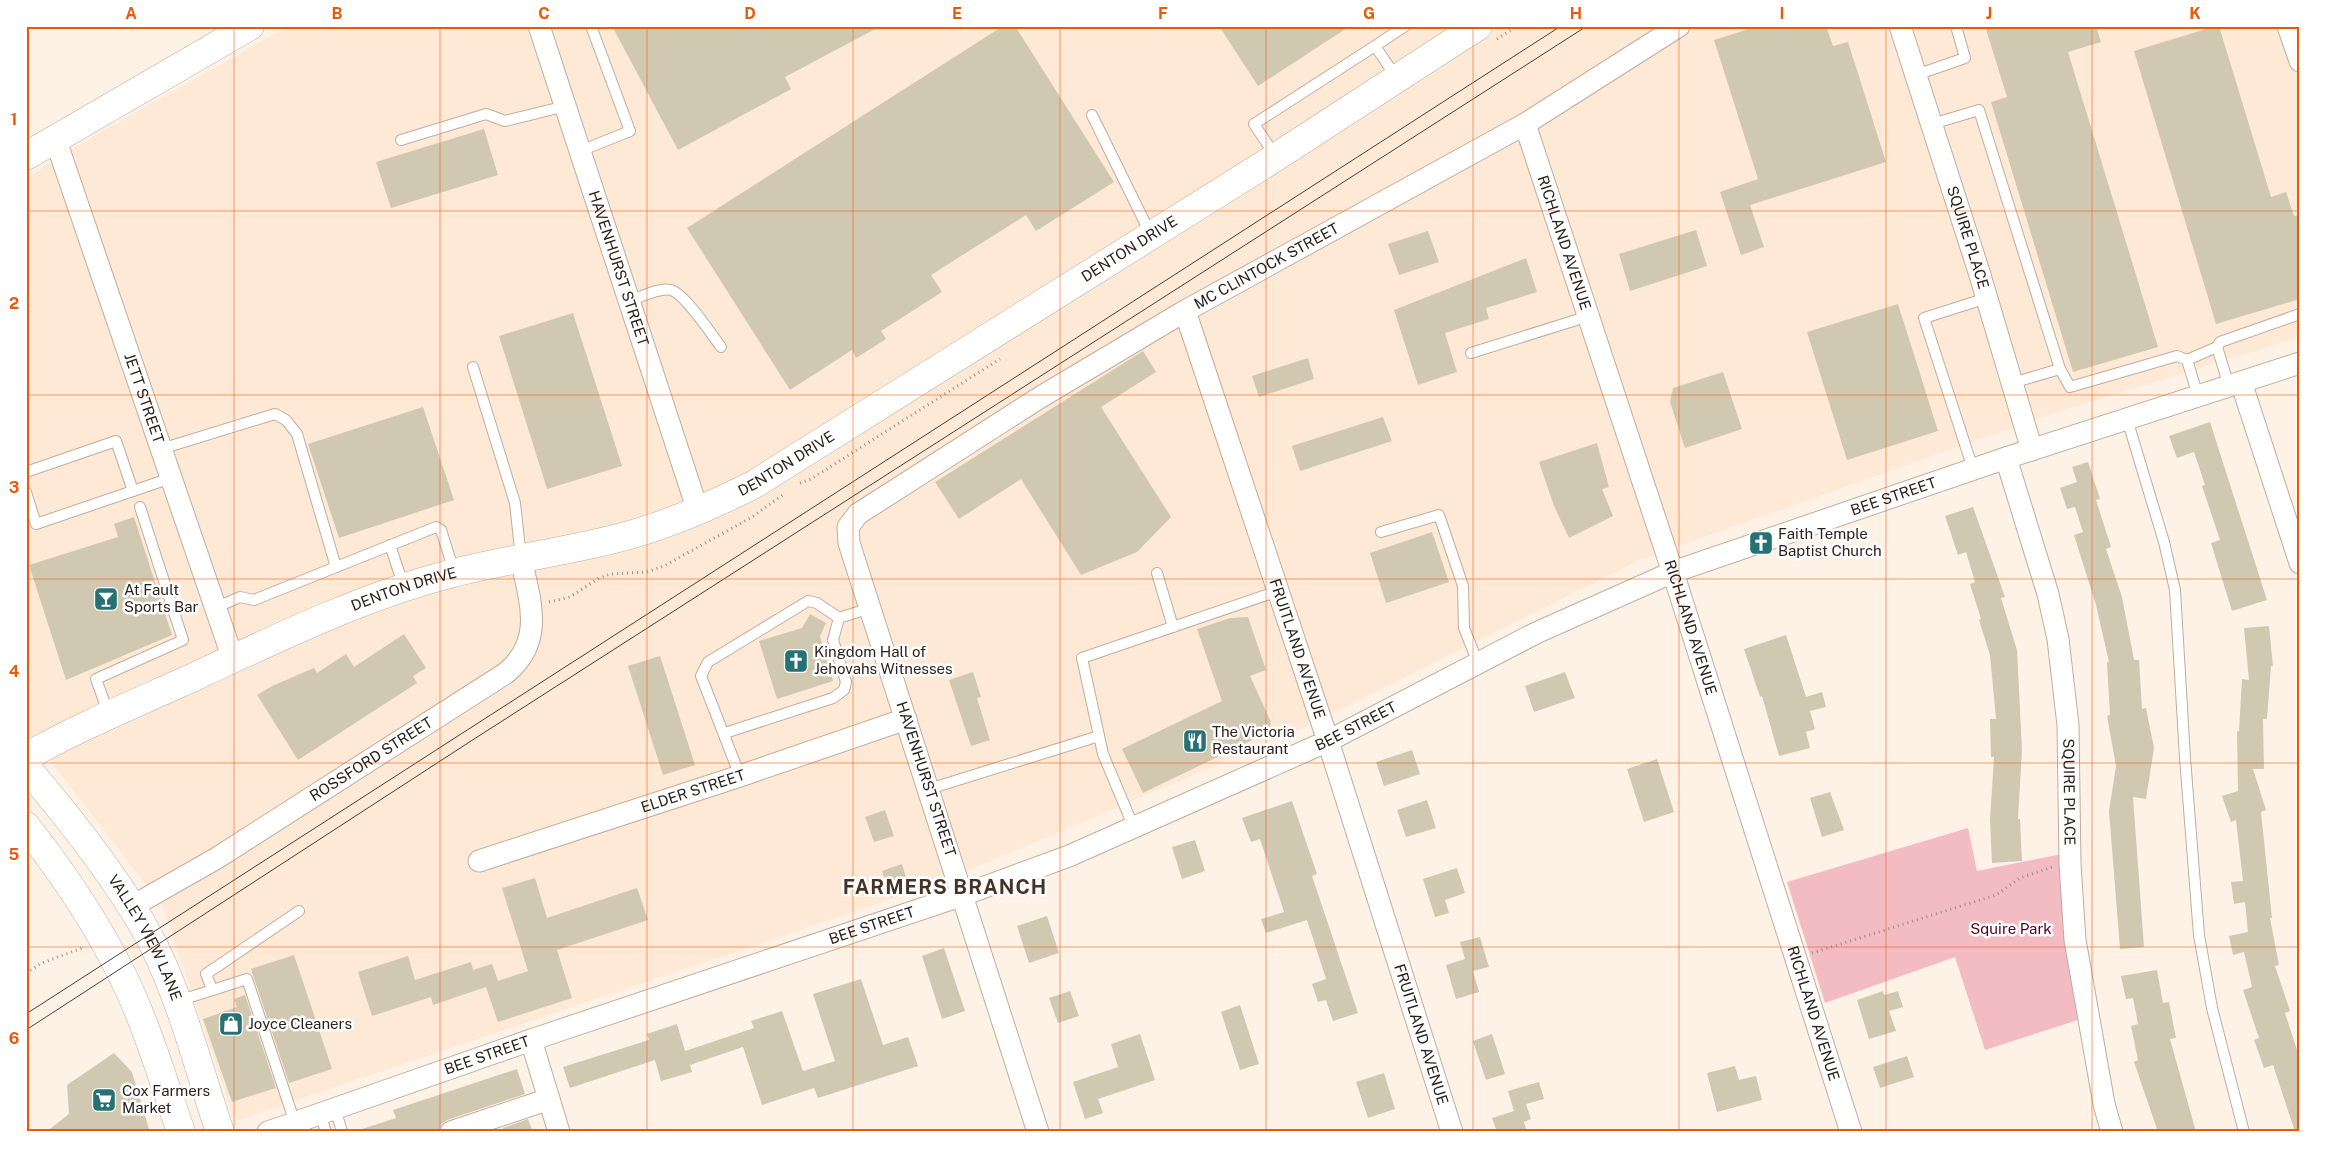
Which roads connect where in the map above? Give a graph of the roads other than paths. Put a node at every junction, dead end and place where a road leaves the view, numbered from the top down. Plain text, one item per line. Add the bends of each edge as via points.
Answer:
1 (250, 26) edge
2 (539, 26) edge
3 (591, 26) edge
4 (1405, 26) edge
5 (1478, 26) edge
6 (1679, 26) edge
7 (1900, 26) edge
8 (1956, 26) edge
9 (2288, 26) edge
10 (1375, 46) junction
11 (2300, 61) edge
12 (1916, 75) junction
13 (1397, 78) junction
14 (566, 106) junction
15 (1092, 115) dead end
16 (1525, 124) junction
17 (1932, 124) junction
18 (55, 138) junction
19 (401, 140) dead end
20 (580, 151) junction
21 (26, 156) edge
22 (1276, 158) junction
23 (1151, 234) junction
24 (1987, 298) junction
25 (629, 301) junction
26 (1185, 311) junction
27 (2300, 314) edge
28 (1589, 316) junction
29 (721, 347) dead end
30 (2217, 347) junction
31 (1471, 353) dead end
32 (2187, 360) junction
33 (2300, 363) edge
34 (473, 367) dead end
35 (2060, 370) junction
36 (2012, 383) junction
37 (2235, 384) junction
38 (2198, 396) junction
39 (2127, 419) junction
40 (161, 449) junction
41 (2032, 450) junction
42 (2006, 458) junction
43 (1973, 469) junction
44 (26, 472) edge
45 (171, 478) junction
46 (133, 491) junction
47 (26, 492) edge
48 (140, 507) dead end
49 (698, 511) junction
50 (858, 514) joint
51 (1381, 532) dead end
52 (390, 545) junction
53 (521, 559) junction
54 (2300, 563) edge
55 (336, 567) junction
56 (1673, 572) junction
57 (455, 573) junction
58 (1157, 573) dead end
59 (404, 588) junction
60 (1278, 591) junction
61 (215, 608) junction
62 (870, 608) junction
63 (839, 618) junction
64 (1173, 627) junction
65 (233, 659) junction
66 (1478, 663) junction
67 (110, 716) junction
68 (906, 718) junction
69 (724, 733) junction
70 (1099, 736) junction
71 (1328, 741) junction
72 (26, 757) edge
73 (26, 767) edge
74 (740, 776) junction
75 (929, 789) junction
76 (26, 826) edge
77 (1134, 828) junction
78 (479, 860) dead end
79 (963, 895) junction
80 (131, 908) junction
81 (299, 910) dead end
82 (212, 989) junction
83 (177, 1001) junction
84 (531, 1040) junction
85 (550, 1099) junction
86 (327, 1118) edge
87 (295, 1122) junction
88 (484, 1127) edge
89 (180, 1132) edge
90 (220, 1132) edge
91 (268, 1132) edge
92 (342, 1132) edge
93 (451, 1132) edge
94 (560, 1132) edge
95 (1038, 1132) edge
96 (1452, 1132) edge
97 (1851, 1132) edge
98 (2112, 1132) edge
99 (2244, 1132) edge

1 - 18 street
2 - 14 street, HAVENHURST STREET
3 - 20 lane via 630,131
4 - 10 lane
5 - 13 street, DENTON DRIVE
6 - 16 street, MC CLINTOCK STREET
7 - 12 street, SQUIRE PLACE
8 - 12 lane via 1965,58
9 - 11 street
10 - 13 lane
10 - 22 lane via 1254,124
12 - 17 street, SQUIRE PLACE
13 - 22 street, DENTON DRIVE
14 - 19 lane via 505,121 486,114
14 - 20 street, HAVENHURST STREET
15 - 23 lane
16 - 26 street, MC CLINTOCK STREET
16 - 28 street, RICHLAND AVENUE
17 - 24 street, SQUIRE PLACE
17 - 35 lane via 1979,110
18 - 21 street
18 - 40 street, JETT STREET
20 - 25 street, HAVENHURST STREET
22 - 23 street, DENTON DRIVE
23 - 49 street, DENTON DRIVE via 753,485
24 - 36 street, SQUIRE PLACE
24 - 43 lane via 1924,318
25 - 29 lane via 670,290 678,294
25 - 49 street, HAVENHURST STREET
26 - 50 street, MC CLINTOCK STREET via 1039,398
26 - 60 street, FRUITLAND AVENUE
27 - 30 lane via 2220,342
28 - 31 lane
28 - 56 street, RICHLAND AVENUE
30 - 32 lane
30 - 37 lane
32 - 35 lane via 2177,356 2070,387
32 - 38 lane
33 - 37 street, BEE STREET
34 - 53 lane via 515,503
35 - 36 lane
36 - 41 street, SQUIRE PLACE
37 - 38 street, BEE STREET
37 - 54 street
38 - 39 street, BEE STREET
39 - 41 street, BEE STREET
39 - 99 lane via 2175,590 2184,758 2199,935 2212,1008
40 - 45 street, JETT STREET
40 - 55 lane via 275,414 286,420 296,434
41 - 42 street, BEE STREET
42 - 43 street, BEE STREET
42 - 98 street, SQUIRE PLACE via 2048,594 2058,639 2068,725 2070,864 2076,940 2082,987
43 - 56 street, BEE STREET
44 - 46 lane via 116,441
45 - 46 lane
45 - 61 street, JETT STREET
46 - 47 lane via 36,524
48 - 67 lane via 183,640 96,679
49 - 53 street, DENTON DRIVE via 627,536
50 - 62 street, HAVENHURST STREET via 848,527 848,543
51 - 66 lane via 1439,515 1463,586 1464,628
52 - 55 lane
52 - 57 lane via 436,527 441,530
52 - 59 lane
53 - 57 street, DENTON DRIVE
53 - 80 street, ROSSFORD STREET via 533,625 528,647 519,663 217,858
55 - 61 lane via 254,600 240,597
56 - 66 street, BEE STREET
56 - 97 street, RICHLAND AVENUE
57 - 59 street, DENTON DRIVE
58 - 64 lane
59 - 65 street, DENTON DRIVE
60 - 64 lane
60 - 71 street, FRUITLAND AVENUE
61 - 65 street, JETT STREET
62 - 63 lane
62 - 68 street, HAVENHURST STREET
63 - 69 lane via 833,640 846,682 844,690 833,698
63 - 69 lane via 808,600 708,662 701,676
64 - 70 lane via 1082,658
65 - 67 street, DENTON DRIVE
66 - 71 street, BEE STREET
67 - 72 street, DENTON DRIVE
68 - 74 street, ELDER STREET
68 - 75 street, HAVENHURST STREET
69 - 74 lane
70 - 75 lane
70 - 77 lane via 1103,754
71 - 77 street, BEE STREET
71 - 96 street, FRUITLAND AVENUE
73 - 80 street, VALLEY VIEW LANE via 91,849
74 - 78 street, ELDER STREET
75 - 79 street, HAVENHURST STREET
76 - 89 street via 71,887 114,958 145,1027
77 - 79 street, BEE STREET
79 - 84 street, BEE STREET
79 - 95 street, HAVENHURST STREET
80 - 83 street, VALLEY VIEW LANE via 154,947
81 - 82 lane via 206,974
82 - 83 lane
82 - 87 lane via 247,979
83 - 90 street, VALLEY VIEW LANE
84 - 85 street
84 - 86 street, BEE STREET
85 - 88 street
85 - 94 street
86 - 87 street, BEE STREET
86 - 92 lane
87 - 91 street, BEE STREET
88 - 93 street

